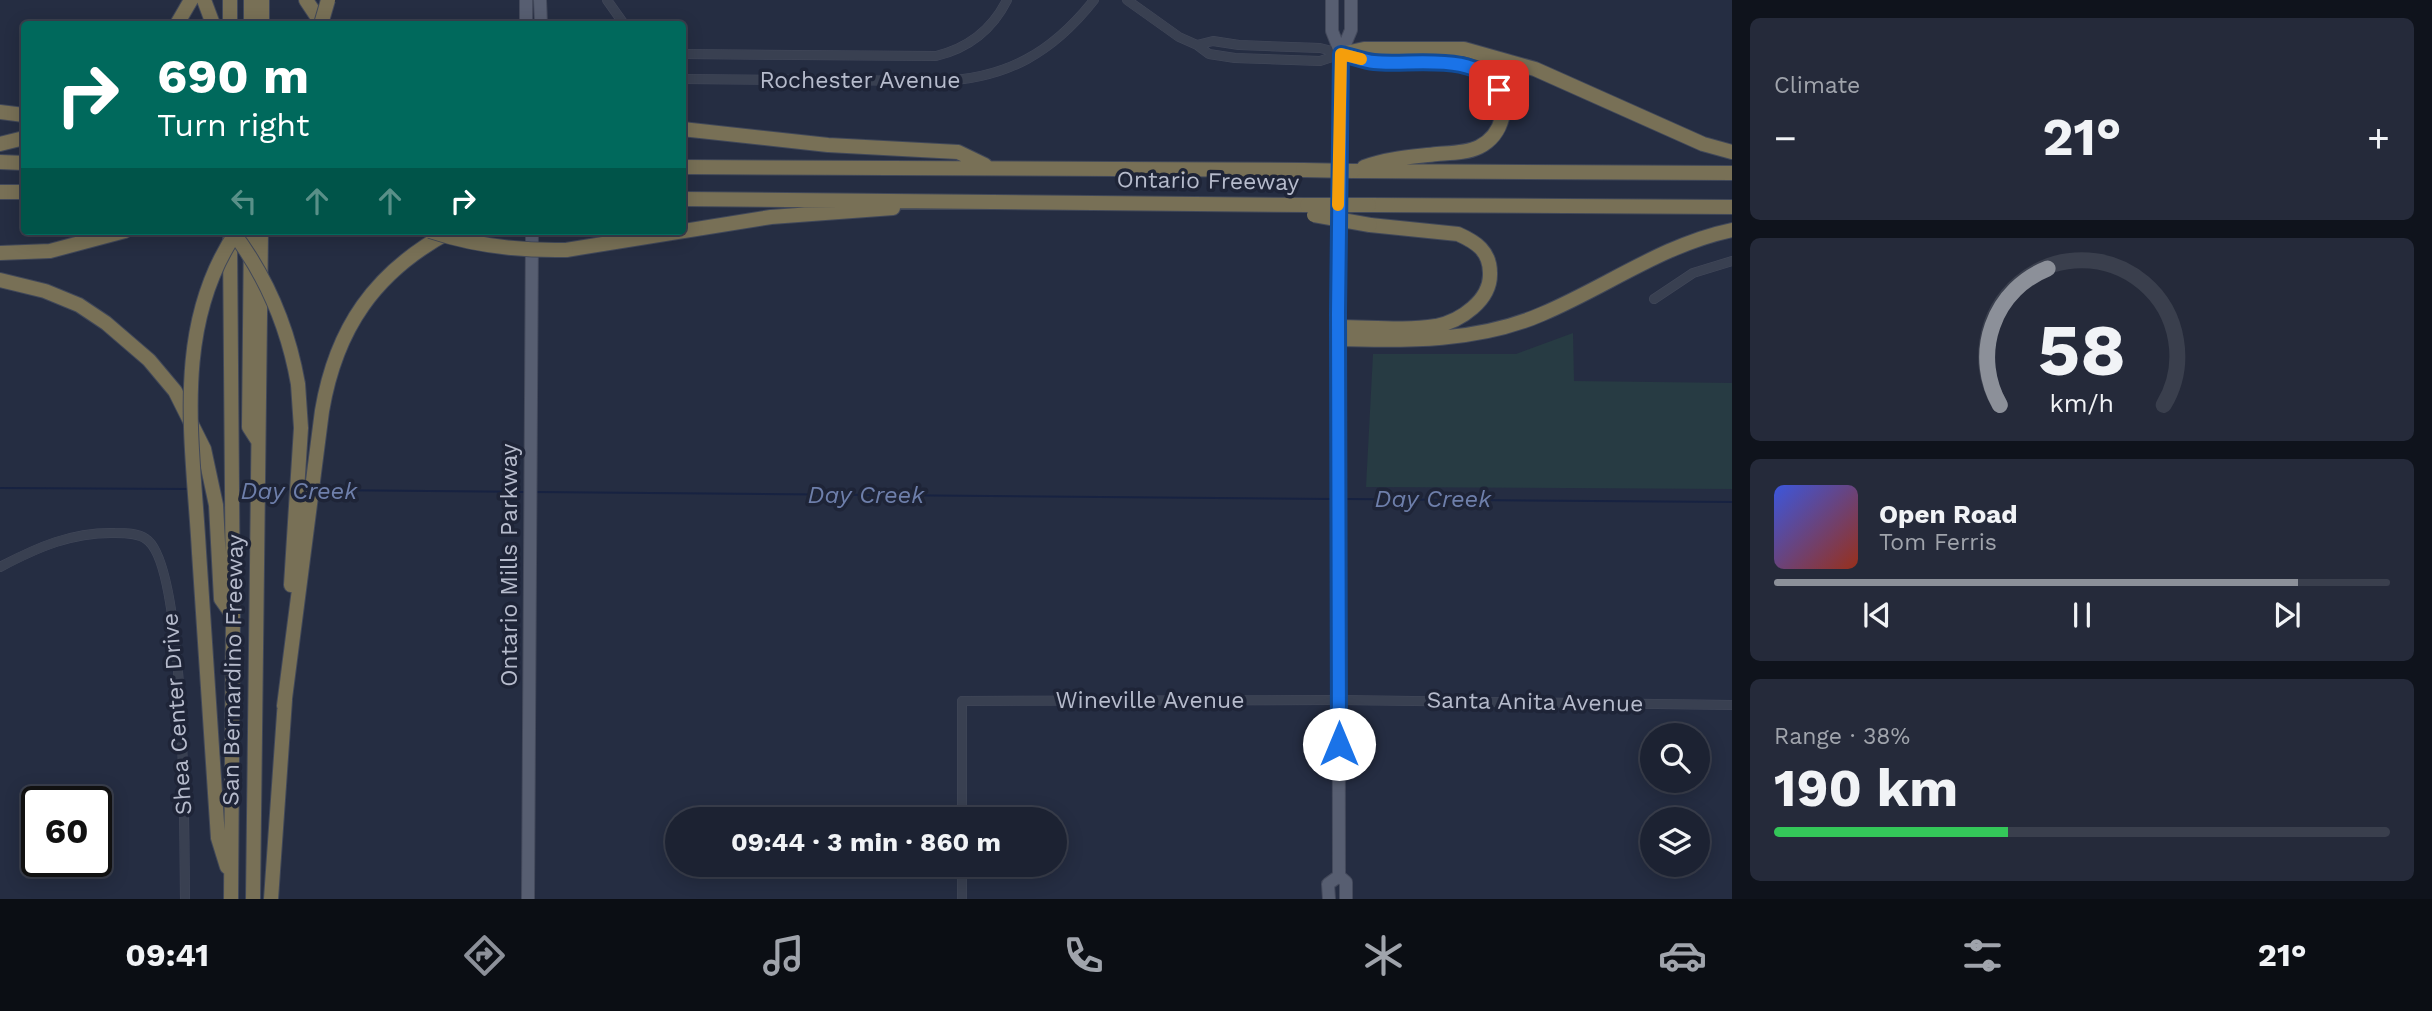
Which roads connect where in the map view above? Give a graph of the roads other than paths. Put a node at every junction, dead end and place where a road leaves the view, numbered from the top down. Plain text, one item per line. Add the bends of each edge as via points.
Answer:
1 (191, 0) edge
2 (204, 0) edge
3 (230, 0) edge
4 (251, 0) edge
5 (262, 0) edge
6 (306, 0) edge
7 (328, 0) edge
8 (526, 0) edge
9 (540, 0) edge
10 (607, 0) edge
11 (1007, 0) edge
12 (1094, 0) edge
13 (1127, 0) edge
14 (1332, 0) edge
15 (1350, 0) edge
16 (179, 21) edge
17 (212, 21) edge
18 (230, 21) edge
19 (251, 21) edge
20 (262, 21) edge
21 (320, 21) edge
22 (323, 21) edge
23 (526, 21) edge
24 (541, 21) edge
25 (622, 21) edge
26 (686, 54) edge
27 (1341, 54) junction
28 (686, 79) edge
29 (686, 129) edge
30 (21, 139) edge
31 (0, 144) edge
32 (1732, 152) edge
33 (0, 162) edge
34 (21, 163) edge
35 (686, 166) edge
36 (989, 167) junction
37 (1371, 167) junction
38 (1732, 173) edge
39 (0, 192) edge
40 (21, 192) edge
41 (686, 199) edge
42 (961, 201) junction
43 (1732, 207) edge
44 (1311, 210) junction
45 (1732, 230) edge
46 (686, 232) edge
47 (110, 235) edge
48 (231, 235) edge
49 (234, 235) edge
50 (235, 235) edge
51 (251, 235) edge
52 (261, 235) edge
53 (443, 235) edge
54 (444, 235) edge
55 (532, 235) edge
56 (668, 235) edge
57 (0, 253) edge
58 (1732, 261) edge
59 (0, 280) edge
60 (1654, 299) dead end
61 (1338, 333) junction
62 (258, 443) junction
63 (303, 507) junction
64 (0, 567) edge
65 (233, 616) junction
66 (1339, 700) junction
67 (1732, 705) edge
68 (962, 807) edge
69 (1339, 876) junction
70 (962, 877) edge
71 (231, 881) junction
72 (185, 899) edge
73 (231, 899) edge
74 (253, 899) edge
75 (271, 899) edge
76 (528, 899) edge
77 (962, 899) edge
78 (1329, 899) edge
79 (1346, 899) edge

1 - 16 highway
2 - 17 highway
3 - 18 highway
4 - 19 highway
5 - 20 highway
6 - 21 highway
7 - 22 highway, bridge
8 - 23 main road
9 - 24 main road
10 - 25 street
11 - 26 street via 982,34 936,56
12 - 28 street, Rochester Avenue via 1060,38 1038,54 975,79
13 - 27 street via 1209,54 1320,61
14 - 27 main road via 1332,31
15 - 27 main road via 1351,30
27 - 32 highway via 1364,49 1464,49 1535,69 1655,124
27 - 37 highway via 1373,62 1441,63 1472,69 1494,82 1502,99 1497,131 1479,147 1386,159
27 - 61 main road
29 - 36 highway via 828,145 958,152
30 - 31 highway
33 - 34 highway
35 - 36 highway, Ontario Freeway
36 - 37 highway, Ontario Freeway, bridge
37 - 38 highway, Ontario Freeway
39 - 40 highway
41 - 42 highway, Ontario Freeway
42 - 44 highway, Ontario Freeway via 1251,204
42 - 46 highway, bridge via 771,217
43 - 44 highway, Ontario Freeway, bridge via 1369,205
44 - 61 highway, bridge via 1370,225 1458,234 1480,246 1488,259 1491,277 1482,299 1438,325
45 - 61 highway via 1680,246 1543,314 1501,329 1442,338
47 - 57 highway via 50,251
48 - 65 highway, San Bernardino Freeway
49 - 63 highway, bridge via 270,290 288,338 298,384
50 - 71 highway, bridge via 207,290 198,320 190,391 218,838
51 - 62 highway via 249,427
52 - 62 highway, San Bernardino Freeway
53 - 63 highway via 395,268 352,319 329,374 314,472
54 - 56 highway, bridge via 505,248 566,250
55 - 76 main road, Ontario Mills Parkway
58 - 60 street via 1693,273
59 - 65 highway via 79,305 149,360 174,391 204,449 215,505 221,599
61 - 66 main road
62 - 74 highway, San Bernardino Freeway
63 - 75 highway
64 - 72 street, Shea Center Drive via 39,547 96,532 143,537 153,545 169,597 183,750
65 - 71 highway, San Bernardino Freeway
66 - 67 street, Santa Anita Avenue
66 - 68 street, Wineville Avenue via 962,701
66 - 69 main road
69 - 78 main road via 1328,884
69 - 79 main road via 1346,883
70 - 77 street
71 - 73 highway, San Bernardino Freeway

